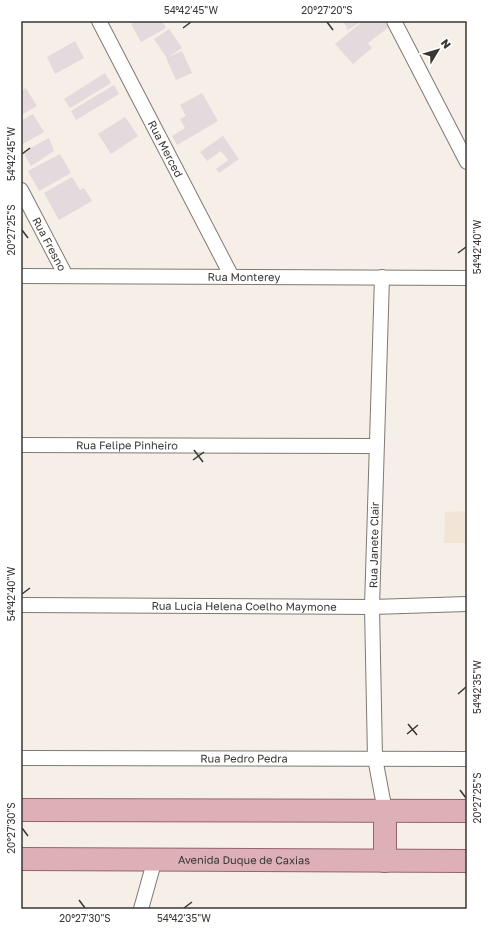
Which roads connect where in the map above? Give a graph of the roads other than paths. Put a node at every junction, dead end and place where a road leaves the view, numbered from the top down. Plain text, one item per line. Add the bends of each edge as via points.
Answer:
1 (99, 21) edge
2 (394, 21) edge
3 (467, 162) edge
4 (21, 190) edge
5 (21, 276) edge
6 (66, 276) junction
7 (232, 277) junction
8 (382, 278) junction
9 (467, 278) edge
10 (21, 444) edge
11 (376, 446) junction
12 (467, 604) edge
13 (21, 605) edge
14 (372, 608) junction
15 (21, 758) edge
16 (375, 758) junction
17 (467, 759) edge
18 (21, 810) edge
19 (385, 811) junction
20 (467, 811) edge
21 (21, 858) edge
22 (155, 859) junction
23 (467, 861) edge
24 (384, 862) junction
25 (141, 909) edge

1 - 7 street, Rua Merced
2 - 3 street
4 - 6 street, Rua Fresno
5 - 6 street, Rua Monterey
6 - 7 street, Rua Monterey
7 - 8 street, Rua Monterey
8 - 9 street, Rua Monterey
8 - 11 street, Rua Janete Clair
10 - 11 street, Rua Felipe Pinheiro
11 - 14 street, Rua Janete Clair
12 - 14 street, Rua Lucia Helena Coelho Maymone
13 - 14 street, Rua Lucia Helena Coelho Maymone
14 - 16 street, Rua Janete Clair
15 - 16 street, Rua Pedro Pedra
16 - 17 street, Rua Pedro Pedra
16 - 19 street, Rua Janete Clair
18 - 19 main road
19 - 20 main road
19 - 24 main road
21 - 22 main road, Avenida Duque de Caxias
22 - 24 main road, Avenida Duque de Caxias
22 - 25 street
23 - 24 main road, Avenida Duque de Caxias

